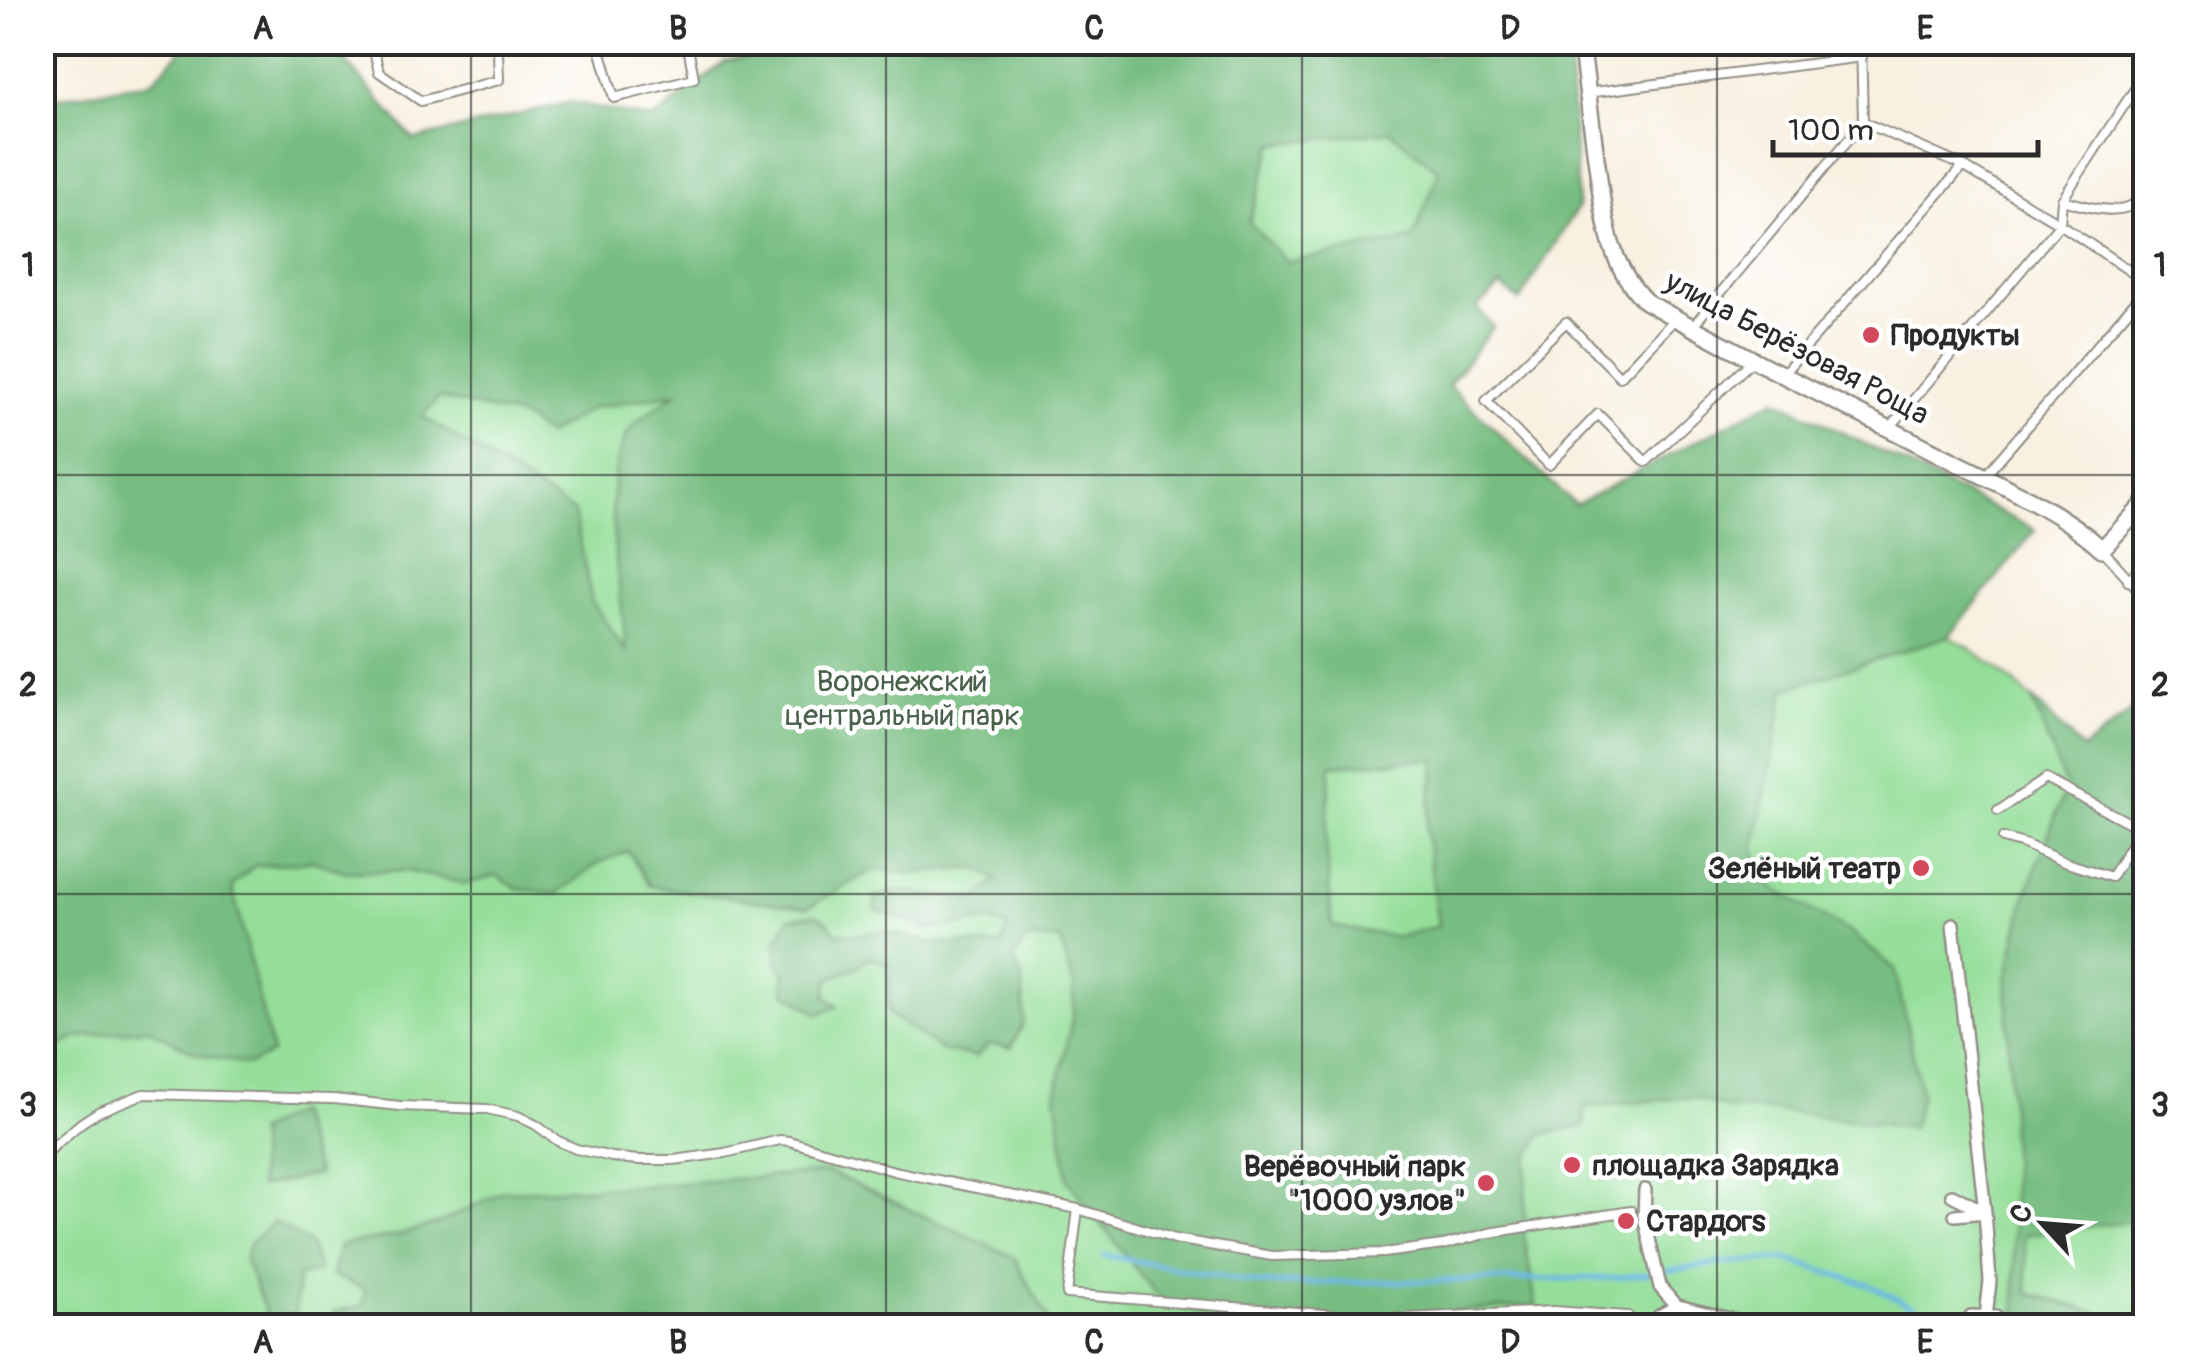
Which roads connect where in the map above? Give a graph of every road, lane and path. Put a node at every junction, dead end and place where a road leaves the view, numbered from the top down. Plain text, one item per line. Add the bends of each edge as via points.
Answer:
1 (372, 42) edge
2 (506, 42) edge
3 (598, 42) edge
4 (687, 42) edge
5 (1581, 42) edge
6 (1861, 42) edge
7 (1862, 57) junction
8 (2146, 72) edge
9 (1587, 93) junction
10 (1863, 122) junction
11 (1963, 166) junction
12 (2146, 195) edge
13 (2062, 200) junction
14 (2060, 224) junction
15 (2146, 285) edge
16 (1676, 318) junction
17 (1692, 327) junction
18 (1753, 360) junction
19 (1782, 375) junction
20 (1889, 429) junction
21 (1984, 477) junction
22 (2146, 502) edge
23 (2102, 548) junction
24 (2146, 561) edge
25 (2128, 580) junction
26 (2146, 601) edge
27 (1998, 810) dead end
28 (2143, 824) edge
29 (2003, 838) dead end
30 (1953, 924) dead end
31 (42, 1160) edge
32 (1645, 1190) dead end
33 (1952, 1195) dead end
34 (1078, 1209) junction
35 (1988, 1212) junction
36 (1955, 1215) dead end
37 (1644, 1217) junction
38 (1677, 1306) junction
39 (1628, 1316) dead end
40 (1984, 1319) edge
41 (1665, 1320) dead end
42 (1693, 1326) edge
43 (1759, 1326) edge

1 - 2 lane via 379,72 421,101 499,80 498,52
3 - 4 lane via 614,98 694,78
5 - 9 street, улица Берёзовая Роща
6 - 7 lane
7 - 9 lane
7 - 10 lane
8 - 13 lane
9 - 16 street, улица Берёзовая Роща via 1617,262 1645,301
10 - 11 lane
10 - 17 lane
11 - 14 lane
11 - 19 lane
12 - 13 lane via 2107,212
13 - 14 lane
14 - 15 lane
14 - 20 lane
15 - 21 lane
16 - 17 street, улица Берёзовая Роща
16 - 18 lane via 1620,377 1566,322 1486,402 1548,465 1598,414 1646,462
17 - 18 street, улица Берёзовая Роща
18 - 19 street, улица Берёзовая Роща
19 - 20 street, улица Берёзовая Роща
20 - 21 street, улица Берёзовая Роща
21 - 23 street, улица Берёзовая Роща
22 - 23 street
23 - 25 lane
24 - 25 lane
25 - 26 lane
27 - 28 lane via 2046,779
28 - 29 lane via 2111,876
30 - 35 street
31 - 34 lane via 98,1112 144,1094 333,1099 487,1109 518,1116 576,1149 637,1160 789,1141 894,1172
32 - 37 street
33 - 35 street
34 - 37 lane via 1175,1239 1272,1256 1384,1253 1489,1233
34 - 39 lane via 1068,1294 1386,1319 1554,1311
35 - 36 street
35 - 40 street
37 - 38 street via 1660,1287
38 - 41 street
38 - 42 street
38 - 43 street

